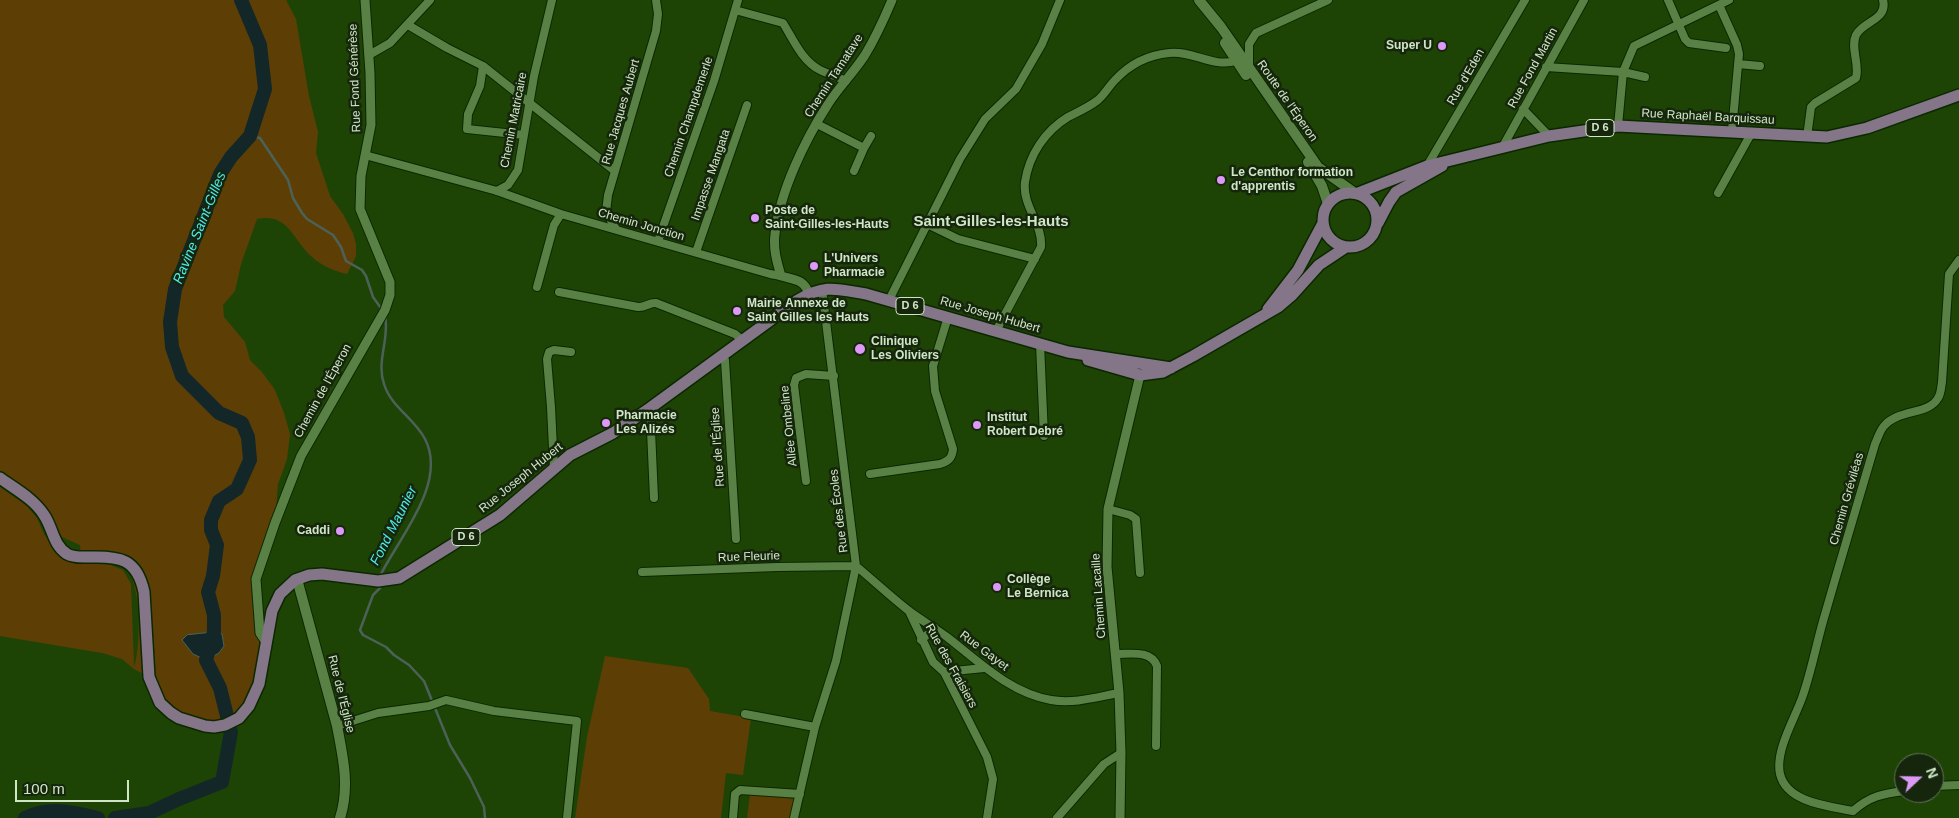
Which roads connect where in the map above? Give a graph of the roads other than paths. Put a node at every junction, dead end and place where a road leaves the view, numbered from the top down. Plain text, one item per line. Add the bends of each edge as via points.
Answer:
1 (365, 0) edge
2 (430, 0) edge
3 (552, 0) edge
4 (656, 0) edge
5 (738, 0) edge
6 (892, 0) edge
7 (1060, 0) edge
8 (1199, 0) edge
9 (1328, 0) edge
10 (1525, 0) edge
11 (1584, 0) edge
12 (1668, 0) edge
13 (1729, 0) edge
14 (1883, 0) edge
15 (1719, 5) junction
16 (735, 10) junction
17 (1209, 14) junction
18 (408, 24) junction
19 (1678, 24) junction
20 (1726, 48) dead end
21 (369, 55) junction
22 (1236, 60) junction
23 (1738, 64) junction
24 (483, 66) junction
25 (1760, 66) dead end
26 (1546, 67) junction
27 (1248, 68) junction
28 (1623, 72) junction
29 (1645, 78) dead end
30 (846, 81) junction
31 (1259, 83) junction
32 (1959, 95) edge
33 (530, 104) junction
34 (747, 105) dead end
35 (1523, 109) junction
36 (817, 124) junction
37 (1618, 126) junction
38 (1732, 131) junction
39 (1752, 132) junction
40 (524, 135) junction
41 (871, 136) dead end
42 (1549, 136) junction
43 (1807, 137) junction
44 (864, 148) junction
45 (1502, 148) junction
46 (365, 155) junction
47 (1452, 160) junction
48 (1427, 166) junction
49 (615, 171) junction
50 (854, 171) dead end
51 (497, 191) junction
52 (1357, 193) junction
53 (1718, 193) dead end
54 (1328, 204) junction
55 (561, 214) junction
56 (1323, 222) junction
57 (1378, 223) junction
58 (927, 224) junction
59 (616, 229) junction
60 (658, 242) junction
61 (1346, 247) junction
62 (696, 252) junction
63 (1035, 259) junction
64 (1959, 260) edge
65 (781, 276) junction
66 (537, 287) dead end
67 (822, 289) junction
68 (559, 292) dead end
69 (809, 294) junction
70 (889, 300) junction
71 (1263, 316) junction
72 (948, 317) junction
73 (996, 331) junction
74 (742, 340) junction
75 (1040, 344) junction
76 (571, 352) dead end
77 (1068, 352) junction
78 (722, 355) junction
79 (1166, 367) junction
80 (1140, 375) junction
81 (834, 376) junction
82 (650, 408) junction
83 (1044, 436) dead end
84 (554, 469) junction
85 (870, 474) dead end
86 (0, 478) edge
87 (806, 481) dead end
88 (654, 498) dead end
89 (1108, 509) junction
90 (736, 539) dead end
91 (856, 566) junction
92 (642, 572) dead end
93 (1140, 573) dead end
94 (297, 579) junction
95 (909, 610) junction
96 (935, 628) junction
97 (922, 640) junction
98 (266, 642) junction
99 (1116, 654) junction
100 (984, 668) junction
101 (944, 672) junction
102 (1119, 693) junction
103 (745, 714) dead end
104 (338, 726) junction
105 (814, 727) junction
106 (1156, 746) dead end
107 (1121, 753) junction
108 (1959, 785) edge
109 (1944, 786) edge
110 (1894, 792) edge
111 (800, 794) junction
112 (1853, 814) edge
113 (340, 818) edge
114 (567, 818) edge
115 (733, 818) edge
116 (794, 818) edge
117 (987, 818) edge
118 (1056, 818) edge
119 (1120, 818) edge

1 - 21 street, Rue Fond Générèse
2 - 18 street
3 - 33 street, Chemin Matricaire
4 - 49 street, Rue Jacques Aubert via 656,31
5 - 16 street, Chemin Champdemerle
6 - 30 street, Chemin Tamatave via 865,55
7 - 58 street via 1042,44 1016,89 985,119 960,159
8 - 17 main road, Route de l'Éperon
9 - 27 street via 1256,33 1248,44
10 - 48 street, Rue d'Eden
11 - 26 street, Rue Fond Martin
12 - 19 street
13 - 15 street
14 - 43 street via 1881,14 1860,29 1855,40 1856,78 1811,107
15 - 19 street
15 - 23 street via 1737,45
16 - 30 street via 783,23 810,63
16 - 60 street, Chemin Champdemerle
17 - 22 main road, Route de l'Éperon
17 - 27 main road, Route de l'Éperon via 1222,27
18 - 21 street via 390,43
18 - 24 street
19 - 20 street via 1689,43
19 - 28 street via 1634,46
21 - 46 street, Rue Fond Générèse via 372,125
22 - 31 main road
22 - 54 main road, Route de l'Éperon via 1316,176
22 - 63 street via 1220,64 1198,56 1170,52 1142,60 1122,73 1100,98 1046,136 1032,159 1025,189 1026,202 1042,237
23 - 25 street
23 - 38 street
24 - 33 street
24 - 40 street via 480,86 468,114 467,129
26 - 28 street
26 - 35 street, Rue Fond Martin
27 - 31 main road, Route de l'Éperon
28 - 29 street
28 - 37 street
30 - 36 street, Chemin Tamatave
31 - 52 main road, Route de l'Éperon via 1318,167
32 - 43 main road, Rue Raphaël Barquissau / D 6 via 1845,134
33 - 40 street, Chemin Matricaire
33 - 49 street
34 - 62 street, Impasse Mangata
35 - 42 street
35 - 45 street, Rue Fond Martin
36 - 44 street
36 - 65 street, Chemin Tamatave via 799,160 774,235 774,252
37 - 38 main road, Rue Raphaël Barquissau / D 6
37 - 42 main road, Rue Raphaël Barquissau / D 6
38 - 39 main road, Rue Raphaël Barquissau / D 6
39 - 43 main road, Rue Raphaël Barquissau / D 6
39 - 53 street
40 - 51 street, Chemin Matricaire via 518,170 508,185
41 - 44 street
42 - 45 main road, Rue Raphaël Barquissau / D 6
44 - 50 street
45 - 47 main road, Rue Raphaël Barquissau / D 6
46 - 51 street
46 - 98 street, Chemin de l'Éperon via 360,209 390,282 390,295 385,310 301,456 275,523 256,579 260,633
47 - 48 main road, Rue Raphaël Barquissau / D 6
47 - 57 main road, Rue Raphaël Barquissau / D 6 via 1396,192
48 - 52 main road, Rue Raphaël Barquissau / D 6
49 - 59 street, Rue Jacques Aubert via 606,212
51 - 55 street, Chemin Jonction
52 - 54 main road via 1340,194
52 - 57 main road via 1373,204
54 - 56 main road
55 - 59 street, Chemin Jonction
55 - 66 street via 554,225
56 - 61 main road via 1331,239
56 - 71 main road, Rue Joseph Hubert / D 6 via 1298,270
57 - 61 main road via 1367,242
58 - 63 street via 958,239
58 - 70 street
59 - 60 street, Chemin Jonction
60 - 62 street, Chemin Jonction
61 - 71 main road, Rue Joseph Hubert / D 6 via 1326,259 1292,295
62 - 65 street, Chemin Jonction
63 - 73 street
64 - 112 street, Chemin Gréviléas via 1949,274 1939,397 1920,410 1894,417 1883,427 1875,444 1802,698 1779,762 1780,776 1800,799
65 - 69 street via 803,282
67 - 69 main road, Rue Joseph Hubert / D 6
67 - 70 main road, Rue Joseph Hubert / D 6
67 - 81 street, Rue des Écoles
68 - 74 street via 643,308 656,303 735,334
69 - 74 main road, Rue Joseph Hubert / D 6
70 - 72 main road, Rue Joseph Hubert / D 6
71 - 79 main road, Rue Joseph Hubert / D 6
72 - 73 main road, Rue Joseph Hubert / D 6
72 - 85 street via 933,366 935,391 953,449 952,455 940,464
73 - 75 main road, Rue Joseph Hubert / D 6
74 - 78 main road, Rue Joseph Hubert / D 6
75 - 77 main road, Rue Joseph Hubert / D 6
75 - 83 street
76 - 84 street via 554,350 549,352 547,359
77 - 79 main road, Rue Joseph Hubert / D 6
77 - 80 main road, Rue Joseph Hubert / D 6
78 - 82 main road, Rue Joseph Hubert / D 6
78 - 90 street, Rue de l'Église via 725,360
79 - 80 main road, Rue Joseph Hubert / D 6 via 1154,374
80 - 89 street, Chemin Lacaille
81 - 87 street, Allée Ombeline via 806,374 796,378 794,385
81 - 91 street, Rue des Écoles
82 - 84 main road, Rue Joseph Hubert / D 6 via 613,433 570,455
82 - 88 street
84 - 94 main road, Rue Joseph Hubert / D 6 via 500,515 399,578 378,581 322,574
86 - 98 main road via 44,515 57,544 67,554 75,557 111,556 127,562 136,570 144,592 149,678 160,703 170,713 205,726 225,725 239,718 249,706 259,684
89 - 93 street via 1136,519
89 - 99 street, Chemin Lacaille via 1107,567
91 - 92 street, Rue Fleurie
91 - 95 street, Rue Gayet
91 - 105 street, Rue des Écoles via 836,661
94 - 98 main road via 280,594 272,611
94 - 104 main road, Rue de l'Église
95 - 96 street, Rue Gayet
95 - 97 street, Rue des Fraisiers
96 - 97 street
96 - 100 street, Rue Gayet
97 - 101 street, Rue des Fraisiers via 933,662
99 - 102 street, Chemin Lacaille
99 - 106 street via 1148,655 1155,661
100 - 101 street
100 - 102 street, Rue Gayet via 1017,688 1048,700 1074,702
101 - 117 street, Rue des Fraisiers via 987,758 993,779
102 - 107 street, Chemin Lacaille
103 - 105 street
104 - 113 main road, Rue de l'Église via 346,794
104 - 114 street via 378,713 429,706 446,700 494,712 578,721
105 - 111 street, Rue des Écoles
107 - 118 street via 1104,764
107 - 119 street, Chemin Lacaille
108 - 109 street
110 - 112 street via 1865,800
111 - 115 street via 740,790 736,794
111 - 116 street, Rue des Écoles

